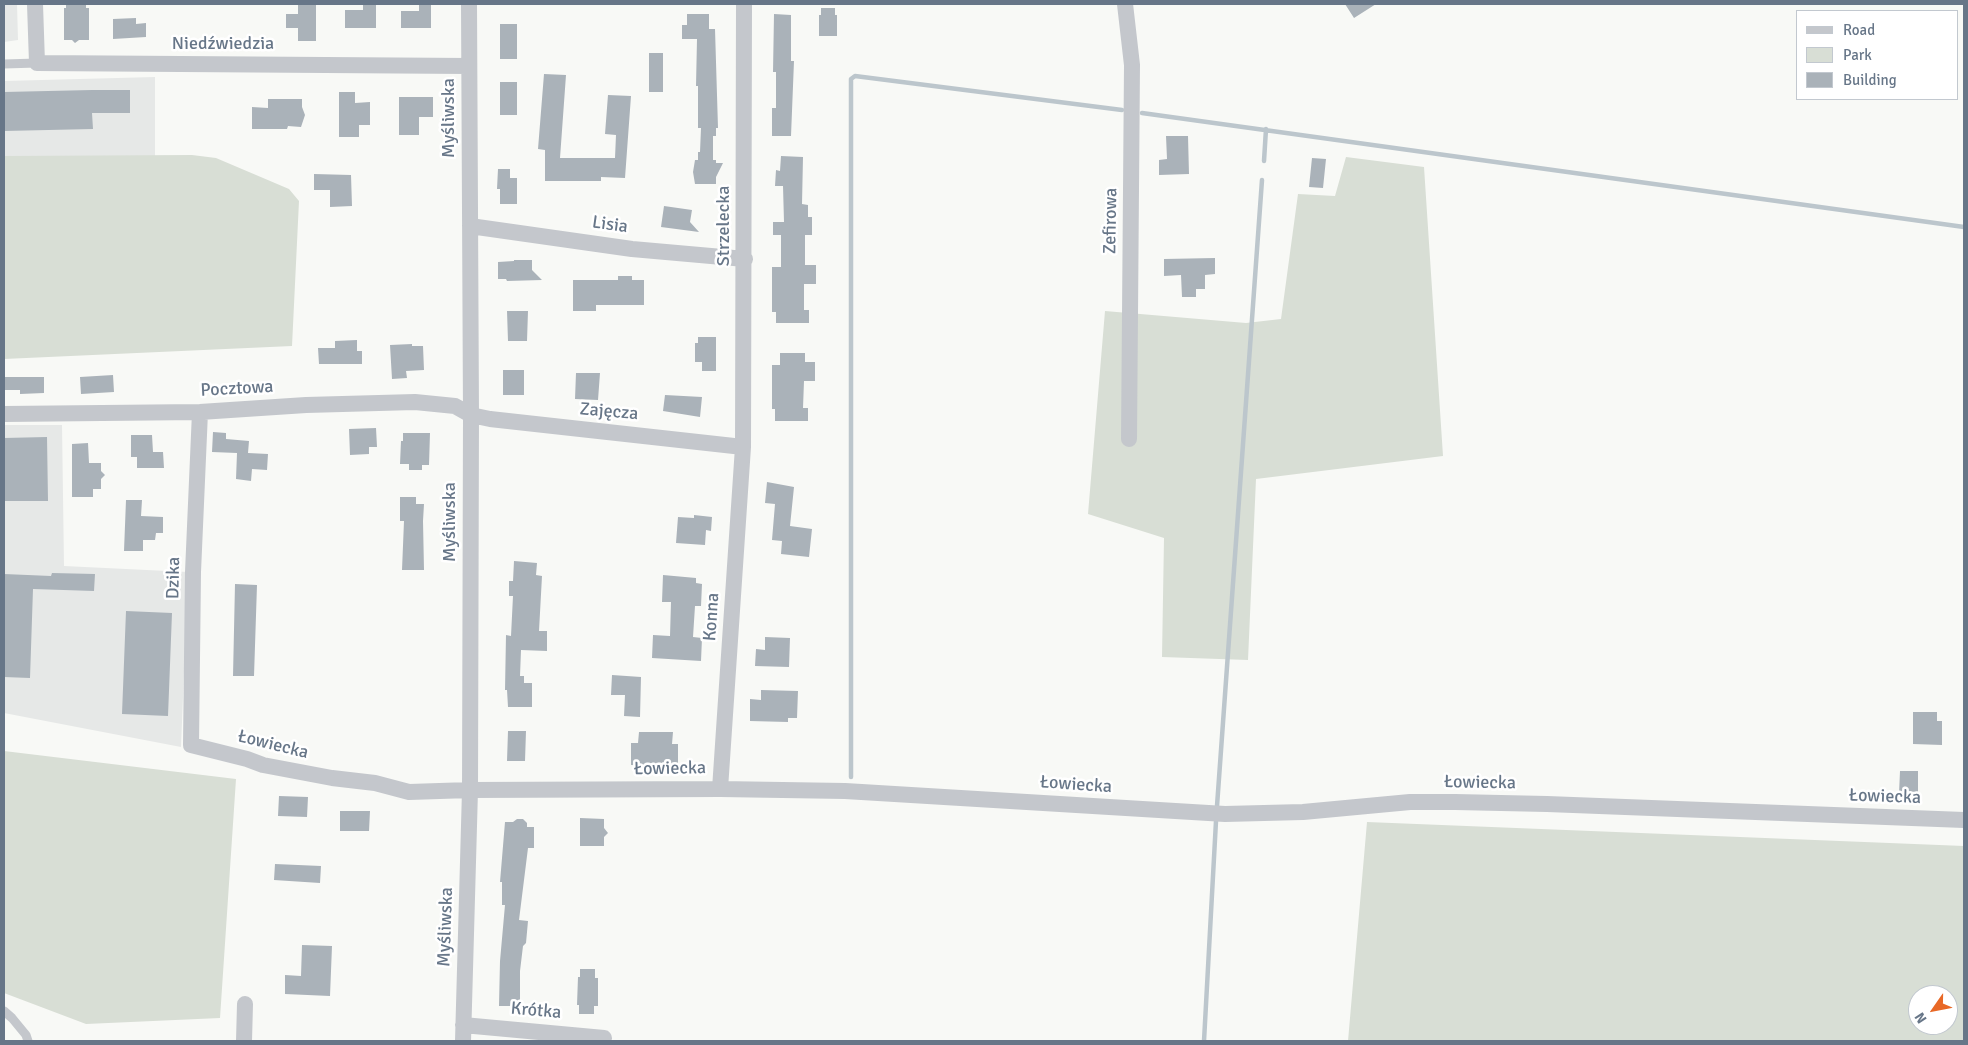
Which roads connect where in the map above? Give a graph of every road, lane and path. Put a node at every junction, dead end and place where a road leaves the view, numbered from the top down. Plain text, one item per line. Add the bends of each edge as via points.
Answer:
1 (35, 4) edge
2 (469, 4) edge
3 (744, 4) edge
4 (1125, 4) edge
5 (4, 64) edge
6 (37, 64) junction
7 (469, 66) junction
8 (470, 226) junction
9 (745, 259) junction
10 (200, 412) junction
11 (4, 414) edge
12 (471, 414) junction
13 (1129, 439) dead end
14 (743, 447) junction
15 (191, 745) joint
16 (720, 789) junction
17 (470, 790) junction
18 (1964, 820) edge
19 (245, 1004) dead end
20 (4, 1011) edge
21 (463, 1033) edge
22 (604, 1038) dead end
23 (28, 1041) edge
24 (244, 1041) edge

1 - 6 street
2 - 7 street, Myśliwska
3 - 9 street, Strzelecka
4 - 13 street, Zefirowa via 1132,65
5 - 6 lane
6 - 7 street, Niedźwiedzia
7 - 8 street, Myśliwska
8 - 9 street, Lisia via 632,248
8 - 12 street, Myśliwska
9 - 14 street, Strzelecka
10 - 11 street, Pocztowa
10 - 12 street, Pocztowa via 415,402 455,406
10 - 15 street, Dzika via 193,572
12 - 14 street, Zajęcza via 542,426
12 - 17 street, Myśliwska
14 - 16 street, Konna
15 - 17 street, Łowiecka via 263,765 375,783 409,792
16 - 17 street, Łowiecka
16 - 18 street, Łowiecka via 845,791 1225,814 1455,802
17 - 21 street, Myśliwska
19 - 24 street
20 - 23 lane
21 - 22 street, Krótka

